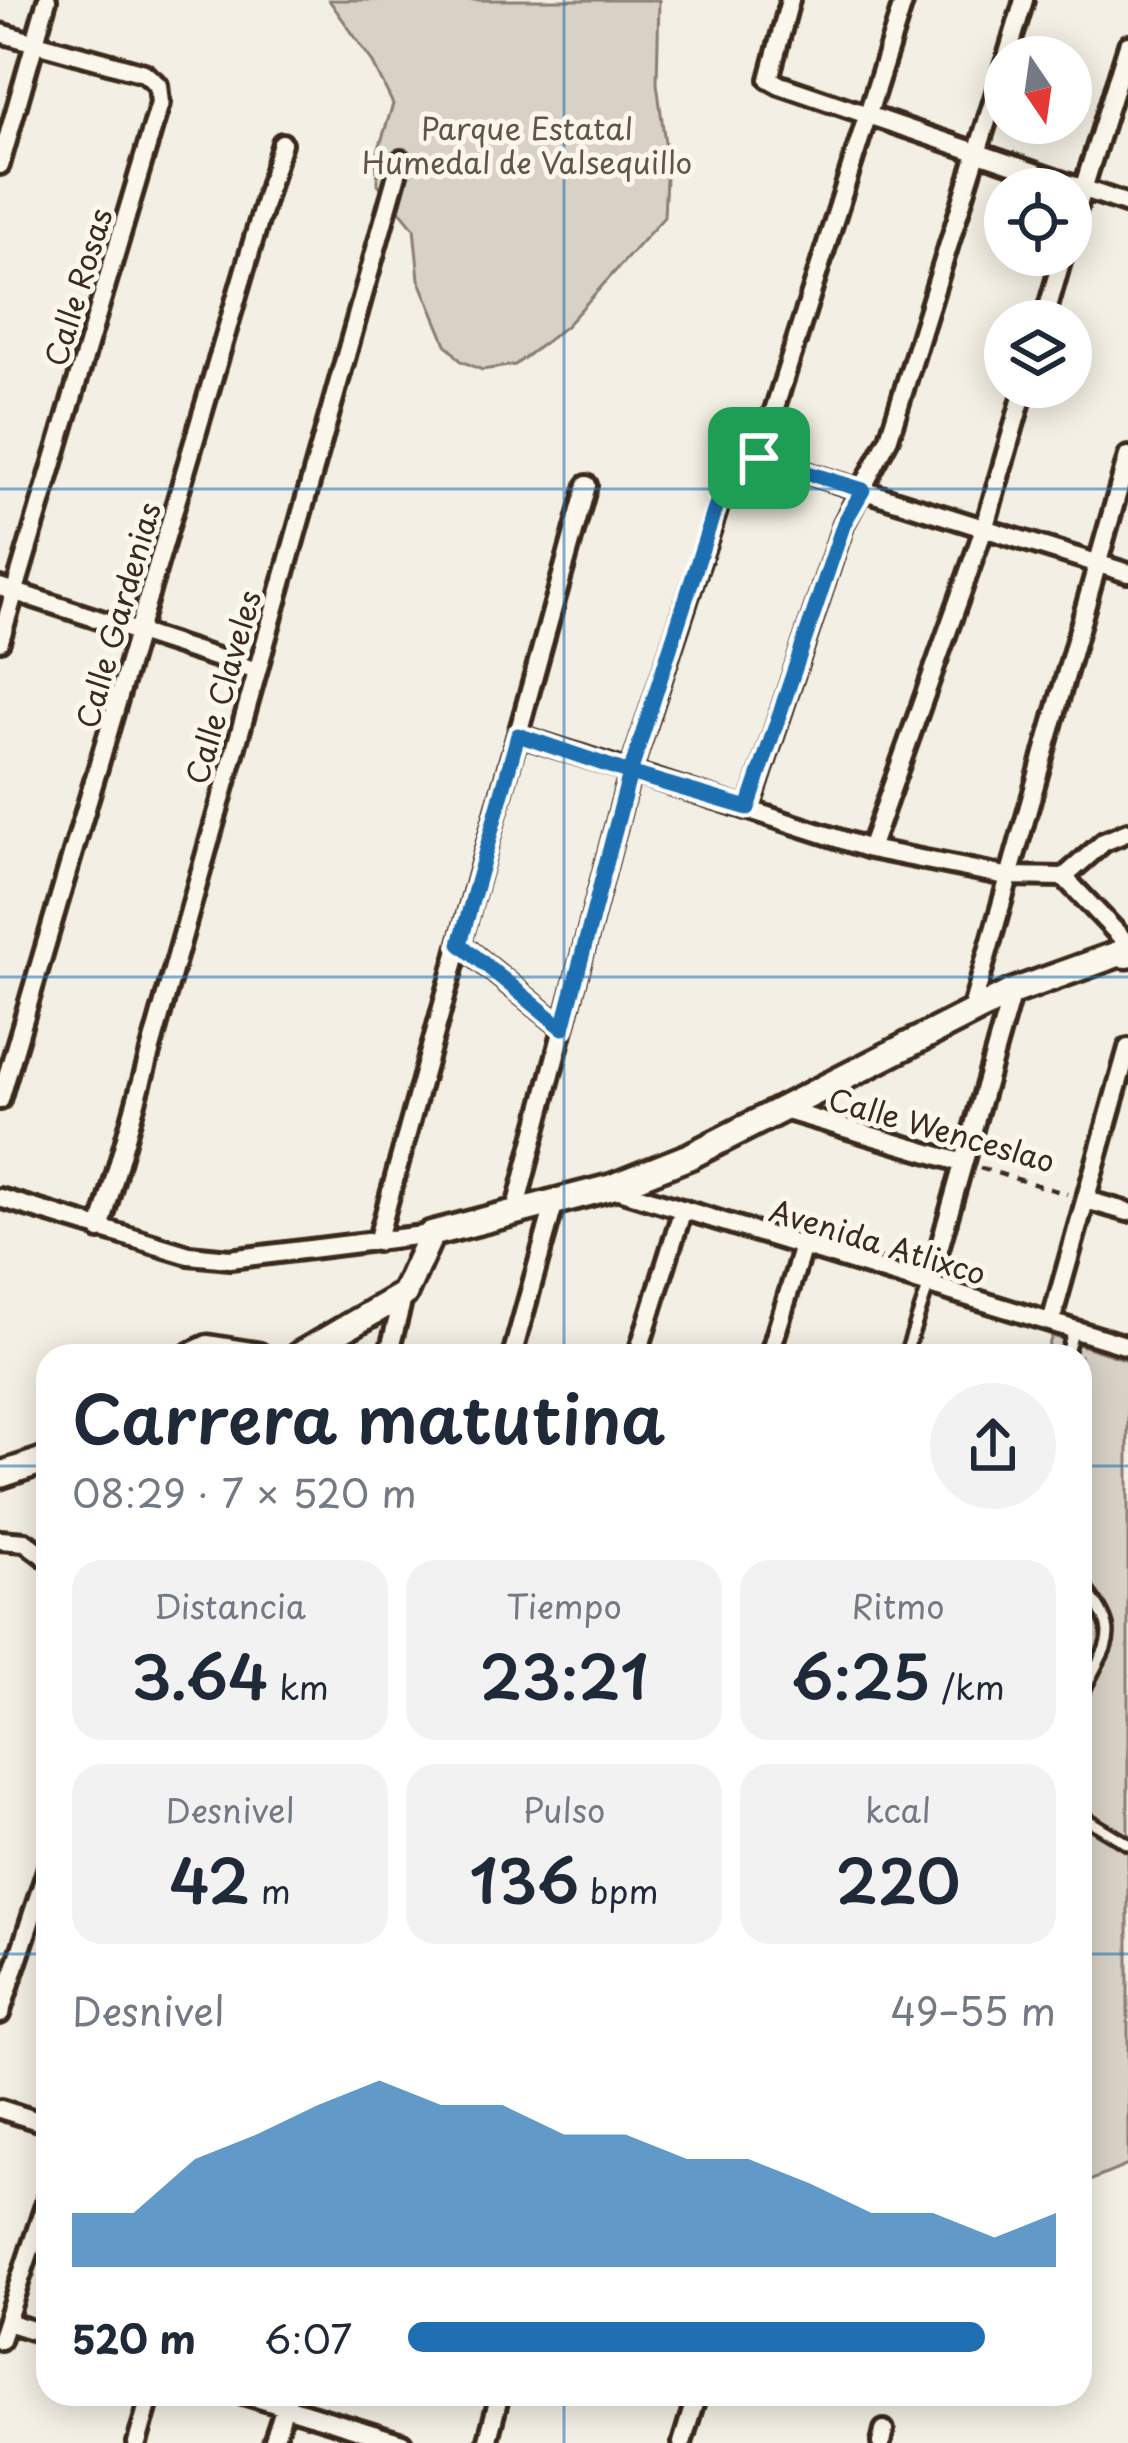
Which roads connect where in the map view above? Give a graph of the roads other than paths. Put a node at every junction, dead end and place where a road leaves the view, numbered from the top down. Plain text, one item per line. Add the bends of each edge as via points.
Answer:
1 (47, 0) edge
2 (790, 0) edge
3 (904, 0) edge
4 (1024, 0) edge
5 (0, 33) edge
6 (1013, 36) edge
7 (35, 43) junction
8 (1128, 45) edge
9 (868, 117) junction
10 (984, 131) edge
11 (282, 143) dead end
12 (977, 154) junction
13 (401, 160) dead end
14 (0, 165) edge
15 (1020, 168) edge
16 (1088, 168) edge
17 (1092, 191) edge
18 (1128, 204) edge
19 (1019, 408) edge
20 (1128, 456) edge
21 (759, 458) junction
22 (587, 485) dead end
23 (863, 490) junction
24 (985, 526) junction
25 (1097, 562) junction
26 (1128, 574) edge
27 (7, 589) edge
28 (141, 631) junction
29 (0, 641) edge
30 (254, 670) junction
31 (518, 735) junction
32 (630, 773) junction
33 (748, 808) junction
34 (1128, 832) edge
35 (870, 849) junction
36 (1006, 876) junction
37 (1064, 877) junction
38 (1128, 918) edge
39 (460, 944) junction
40 (1123, 949) edge
41 (1012, 992) junction
42 (969, 1017) junction
43 (563, 1028) junction
44 (1128, 1048) edge
45 (1122, 1092) edge
46 (0, 1100) edge
47 (784, 1110) junction
48 (963, 1163) junction
49 (612, 1187) junction
50 (0, 1198) edge
51 (1086, 1200) junction
52 (554, 1204) junction
53 (682, 1209) junction
54 (1128, 1212) edge
55 (514, 1215) junction
56 (100, 1230) junction
57 (431, 1234) junction
58 (377, 1241) junction
59 (803, 1246) junction
60 (928, 1284) junction
61 (404, 1294) junction
62 (1052, 1322) junction
63 (1074, 1329) junction
64 (319, 1344) edge
65 (391, 1344) edge
66 (515, 1344) edge
67 (641, 1344) edge
68 (773, 1344) edge
69 (909, 1344) edge
70 (1070, 1344) edge
71 (1128, 1346) edge
72 (36, 1463) edge
73 (0, 1474) edge
74 (0, 1540) edge
75 (36, 1551) edge
76 (1092, 1597) edge
77 (1092, 1673) edge
78 (1092, 1822) edge
79 (1128, 1844) edge
80 (36, 1904) edge
81 (0, 2014) edge
82 (0, 2109) edge
83 (36, 2120) edge
84 (36, 2233) edge
85 (7, 2322) junction
86 (36, 2331) edge
87 (0, 2340) edge
88 (148, 2406) edge
89 (285, 2406) edge
90 (303, 2406) edge
91 (497, 2406) edge
92 (693, 2406) edge
93 (136, 2443) edge
94 (273, 2443) edge
95 (402, 2443) edge
96 (487, 2443) edge
97 (682, 2443) edge

1 - 7 street
2 - 9 street via 769,79
3 - 9 street
4 - 6 street
5 - 7 street
7 - 14 street
7 - 27 street, Calle Rosas via 144,73 158,85 160,103
8 - 16 street
9 - 12 street
9 - 21 street
10 - 12 street
11 - 28 street, Calle Gardenias
12 - 15 street
12 - 23 street via 889,438
13 - 30 street, Calle Claveles
17 - 18 street
19 - 24 street
20 - 25 street
21 - 23 street
21 - 32 street via 734,459
22 - 31 street
23 - 24 street
23 - 33 street via 844,523
24 - 25 street
24 - 35 street
25 - 26 street
25 - 36 street
27 - 28 street
27 - 29 street, Calle Rosas
28 - 30 street
28 - 46 street, Calle Gardenias
30 - 56 street, Calle Claveles
31 - 32 street
31 - 39 street
32 - 33 street
32 - 43 street
33 - 35 street
34 - 37 street
35 - 36 street
36 - 37 street
36 - 42 street
37 - 40 street
38 - 40 street
39 - 43 street
39 - 58 street
40 - 41 street
41 - 42 street
41 - 48 street
42 - 47 street
43 - 55 street
44 - 45 street
45 - 51 street
47 - 48 street, Calle Wenceslao
47 - 49 street
48 - 60 street
49 - 52 street
49 - 53 street, Avenida Atlixco
50 - 56 street
51 - 54 street
51 - 62 street
52 - 55 street
52 - 66 street
53 - 59 street, Avenida Atlixco
53 - 67 street
55 - 57 street
56 - 58 street via 230,1259
57 - 58 street
57 - 61 street
59 - 60 street, Avenida Atlixco
59 - 68 street
60 - 62 street, Avenida Atlixco
60 - 69 lane
61 - 64 street
61 - 65 street
62 - 63 street, Avenida Atlixco
63 - 70 lane
63 - 71 street, Avenida Atlixco
72 - 73 street
74 - 75 street
76 - 77 lane via 1111,1633
78 - 79 lane
80 - 81 street
82 - 83 street
84 - 85 street
85 - 86 street
85 - 87 street
88 - 93 street
89 - 94 street
90 - 95 street
91 - 96 street
92 - 97 street

